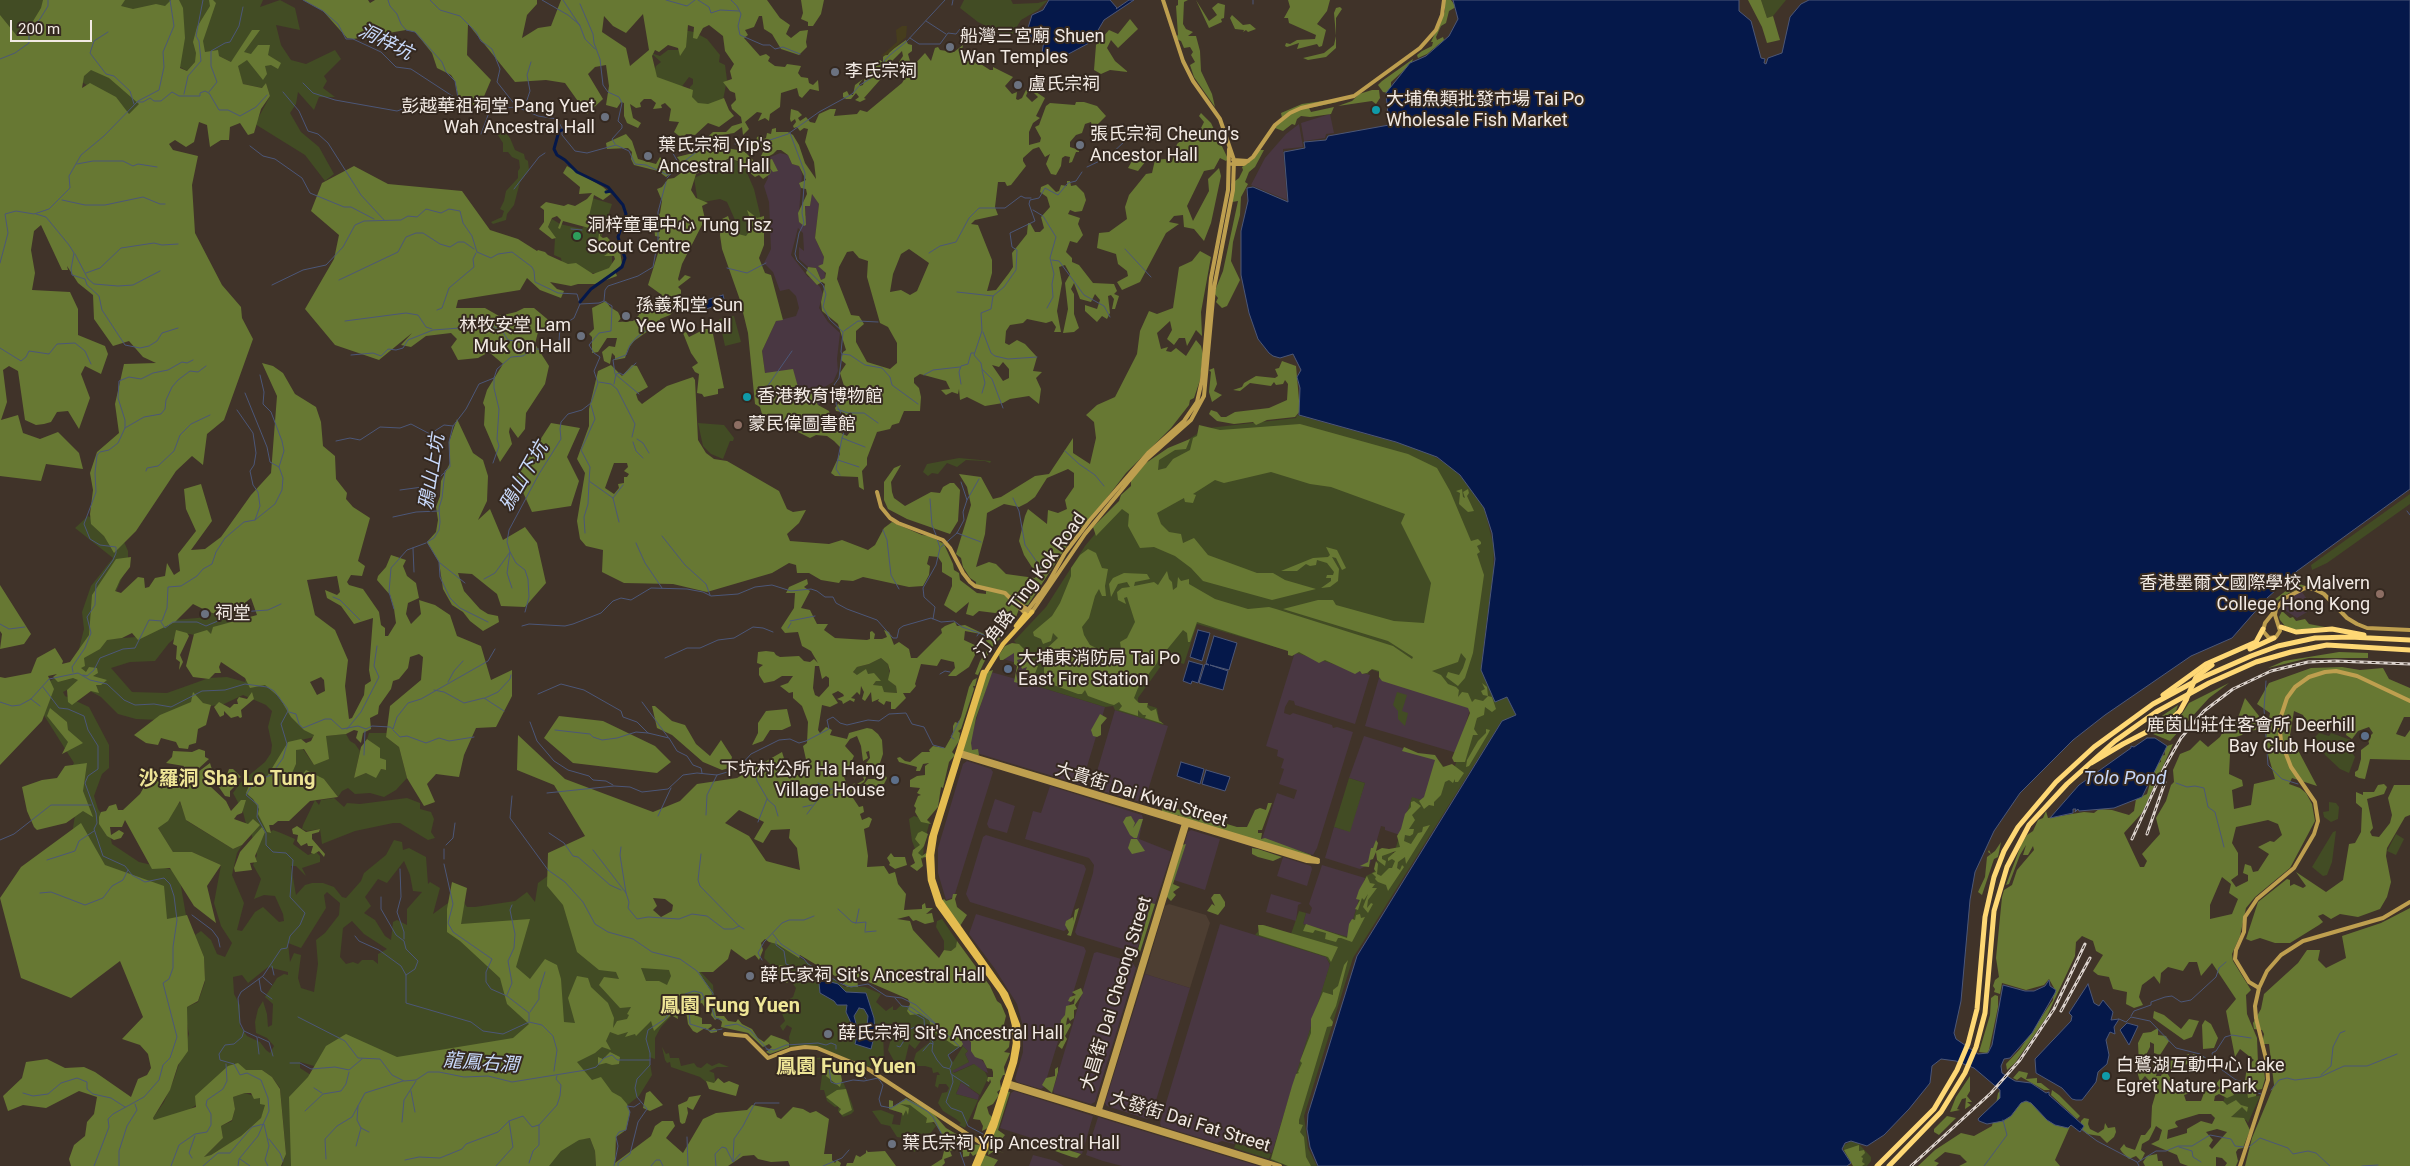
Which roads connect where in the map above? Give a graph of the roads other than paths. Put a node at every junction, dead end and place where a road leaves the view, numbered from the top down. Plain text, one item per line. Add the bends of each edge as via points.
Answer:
1 (1163, 0) edge
2 (1444, 0) edge
3 (1232, 162) junction
4 (877, 492) dead end
5 (2276, 609) junction
6 (1028, 613) junction
7 (2268, 620) junction
8 (2279, 625) junction
9 (2263, 629) junction
10 (2410, 630) edge
11 (2274, 638) junction
12 (2378, 638) junction
13 (2410, 640) edge
14 (2410, 650) edge
15 (2410, 701) edge
16 (2153, 704) junction
17 (959, 753) junction
18 (2086, 765) junction
19 (1186, 822) junction
20 (1318, 861) dead end
21 (2410, 902) edge
22 (2259, 988) junction
23 (725, 1034) dead end
24 (1007, 1083) junction
25 (1098, 1111) junction
26 (985, 1145) junction
27 (976, 1166) edge
28 (1269, 1166) edge
29 (1280, 1166) edge
30 (1877, 1166) edge
31 (1888, 1166) edge
32 (2240, 1166) edge

1 - 3 street, 汀角路 Ting Kok Road via 1183,61 1220,119
2 - 3 street via 1436,30 1420,48 1354,96 1290,113 1275,125 1244,164
3 - 6 street, 汀角路 Ting Kok Road via 1233,190 1214,288 1203,398 1191,420 1147,459 1085,534
4 - 6 street via 881,507 890,518 943,540 970,582 1006,593
5 - 7 street
5 - 8 street
5 - 10 street via 2290,594 2311,589 2324,594 2356,624 2368,628
6 - 17 main road, 汀角路 Ting Kok Road via 990,664
7 - 8 street
7 - 9 street
8 - 11 street via 2280,634
8 - 12 highway via 2296,632 2334,630
9 - 11 street via 2266,635
9 - 16 highway via 2255,643 2206,664
11 - 18 highway, bridge via 2212,665 2196,677 2178,715
12 - 13 highway
12 - 16 highway via 2326,637 2278,646 2203,676
14 - 18 highway via 2327,645 2256,662 2166,706 2122,735
15 - 22 street via 2357,676 2336,671 2309,677 2291,692 2280,715 2281,741 2291,767 2315,802 2317,826 2292,870 2248,910 2235,957 2249,982
16 - 30 highway via 2094,747 2064,774 2033,807 2012,837 1989,896 1980,995 1968,1044 1934,1109
17 - 19 street, 大貴街 Dai Kwai Street
17 - 24 main road, 汀角路 Ting Kok Road via 933,847 933,879 948,914 1004,990 1013,1008 1018,1025 1018,1046
18 - 31 highway via 2036,815 2007,867 1994,911 1987,1001 1976,1047 1965,1073 1942,1112
19 - 20 street, 大貴街 Dai Kwai Street via 1307,861
19 - 25 street, 大昌街 Dai Cheong Street
21 - 22 street via 2380,918 2296,945 2273,963
22 - 32 street via 2256,1018 2268,1080
23 - 26 street via 746,1036 768,1058 791,1049 816,1048 878,1074
24 - 25 street, 大發街 Dai Fat Street
24 - 26 main road, 汀角路 Ting Kok Road
25 - 28 street, 大發街 Dai Fat Street
25 - 29 street, 大發街 Dai Fat Street
26 - 27 main road, 汀角路 Ting Kok Road

